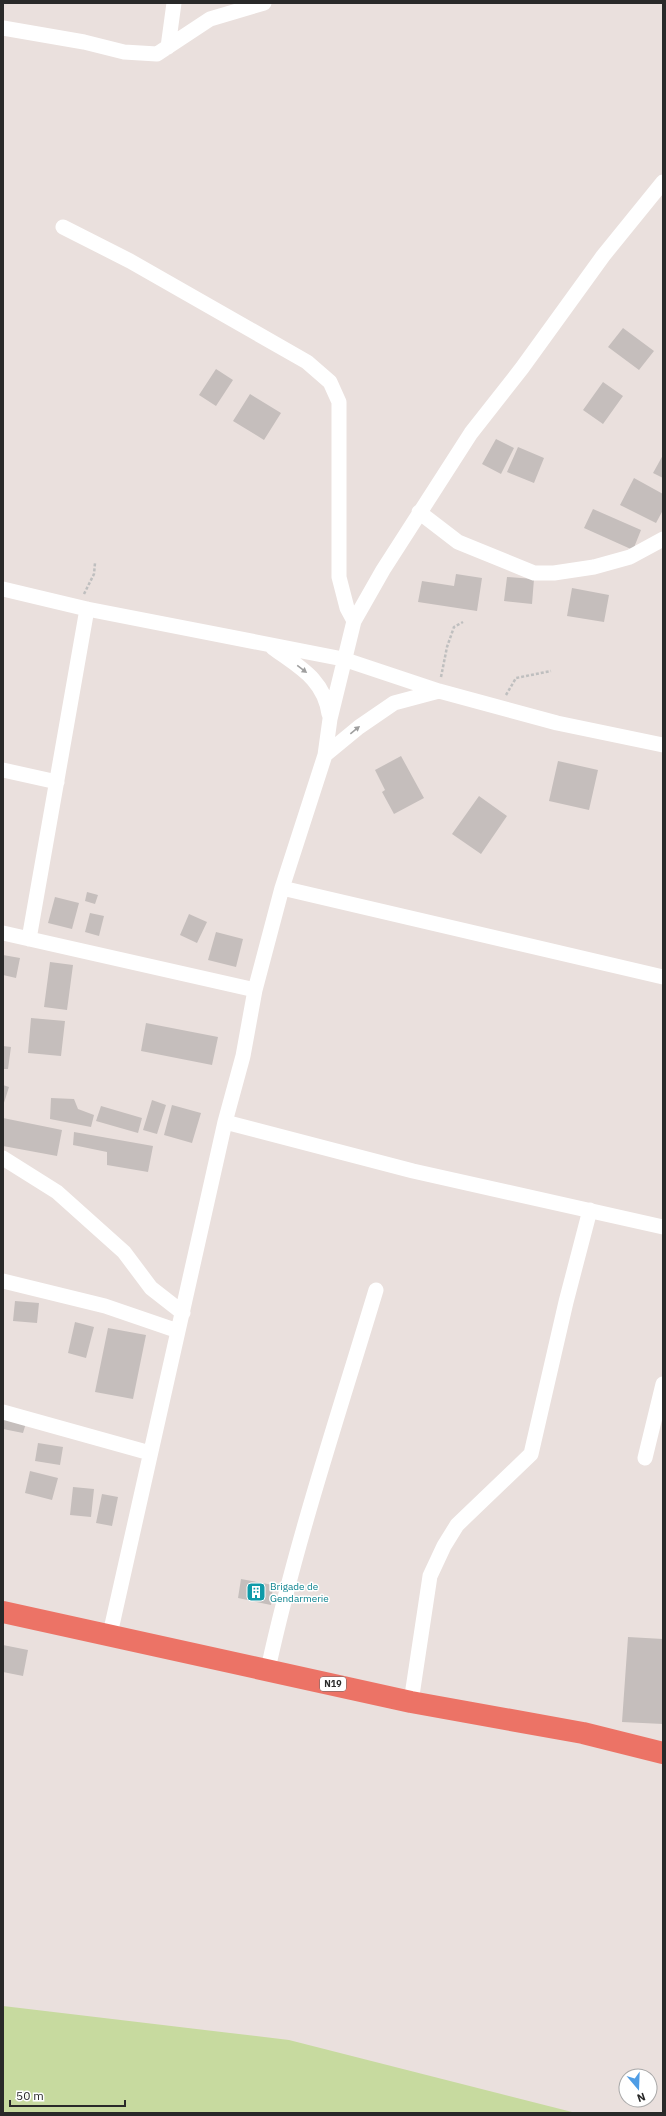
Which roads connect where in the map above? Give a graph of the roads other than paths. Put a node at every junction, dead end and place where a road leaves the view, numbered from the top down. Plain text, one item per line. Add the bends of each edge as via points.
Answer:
1 (174, 3) edge
2 (264, 3) edge
3 (3, 28) edge
4 (168, 47) junction
5 (663, 182) edge
6 (63, 227) dead end
7 (419, 512) junction
8 (663, 539) edge
9 (3, 589) edge
10 (83, 608) junction
11 (354, 620) junction
12 (271, 646) junction
13 (343, 658) junction
14 (439, 691) junction
15 (330, 719) junction
16 (663, 745) edge
17 (325, 755) junction
18 (3, 770) edge
19 (57, 782) junction
20 (282, 888) junction
21 (3, 933) edge
22 (29, 939) junction
23 (663, 977) edge
24 (255, 990) junction
25 (224, 1122) junction
26 (3, 1158) edge
27 (590, 1210) junction
28 (663, 1227) edge
29 (3, 1281) edge
30 (376, 1290) dead end
31 (183, 1313) junction
32 (178, 1331) junction
33 (663, 1384) edge
34 (3, 1412) edge
35 (150, 1453) junction
36 (644, 1458) dead end
37 (3, 1612) edge
38 (110, 1634) junction
39 (268, 1669) junction
40 (411, 1702) junction
41 (663, 1753) edge

1 - 4 street
2 - 4 street via 210,20
3 - 4 street via 137,54 157,54
5 - 7 street via 603,256 522,368 471,433
6 - 11 street via 130,261 307,362 330,382 339,402 339,577 347,608
7 - 8 street via 458,542 534,573 587,568 630,557
7 - 11 street
9 - 10 street
10 - 12 street
10 - 19 street
11 - 13 street
12 - 13 street
12 -> 15 street via 315,680 323,692
13 - 14 street
13 - 15 street
14 - 16 street via 557,723
17 -> 14 street via 394,702
15 - 17 street
17 - 20 street
18 - 19 street
19 - 22 street
20 - 23 street
20 - 24 street
21 - 22 street
22 - 24 street
24 - 25 street via 243,1056
25 - 27 street via 413,1171
25 - 31 street
26 - 31 street via 57,1192 124,1252 151,1288
27 - 28 street
27 - 40 street via 531,1454 457,1525 444,1546 430,1576
29 - 32 street via 105,1306
30 - 39 street via 305,1526
31 - 32 street
32 - 35 street
33 - 36 street
34 - 35 street
35 - 38 street
37 - 38 highway, N19
38 - 39 highway, N19
39 - 40 highway, N19
40 - 41 highway, N19 via 583,1733

